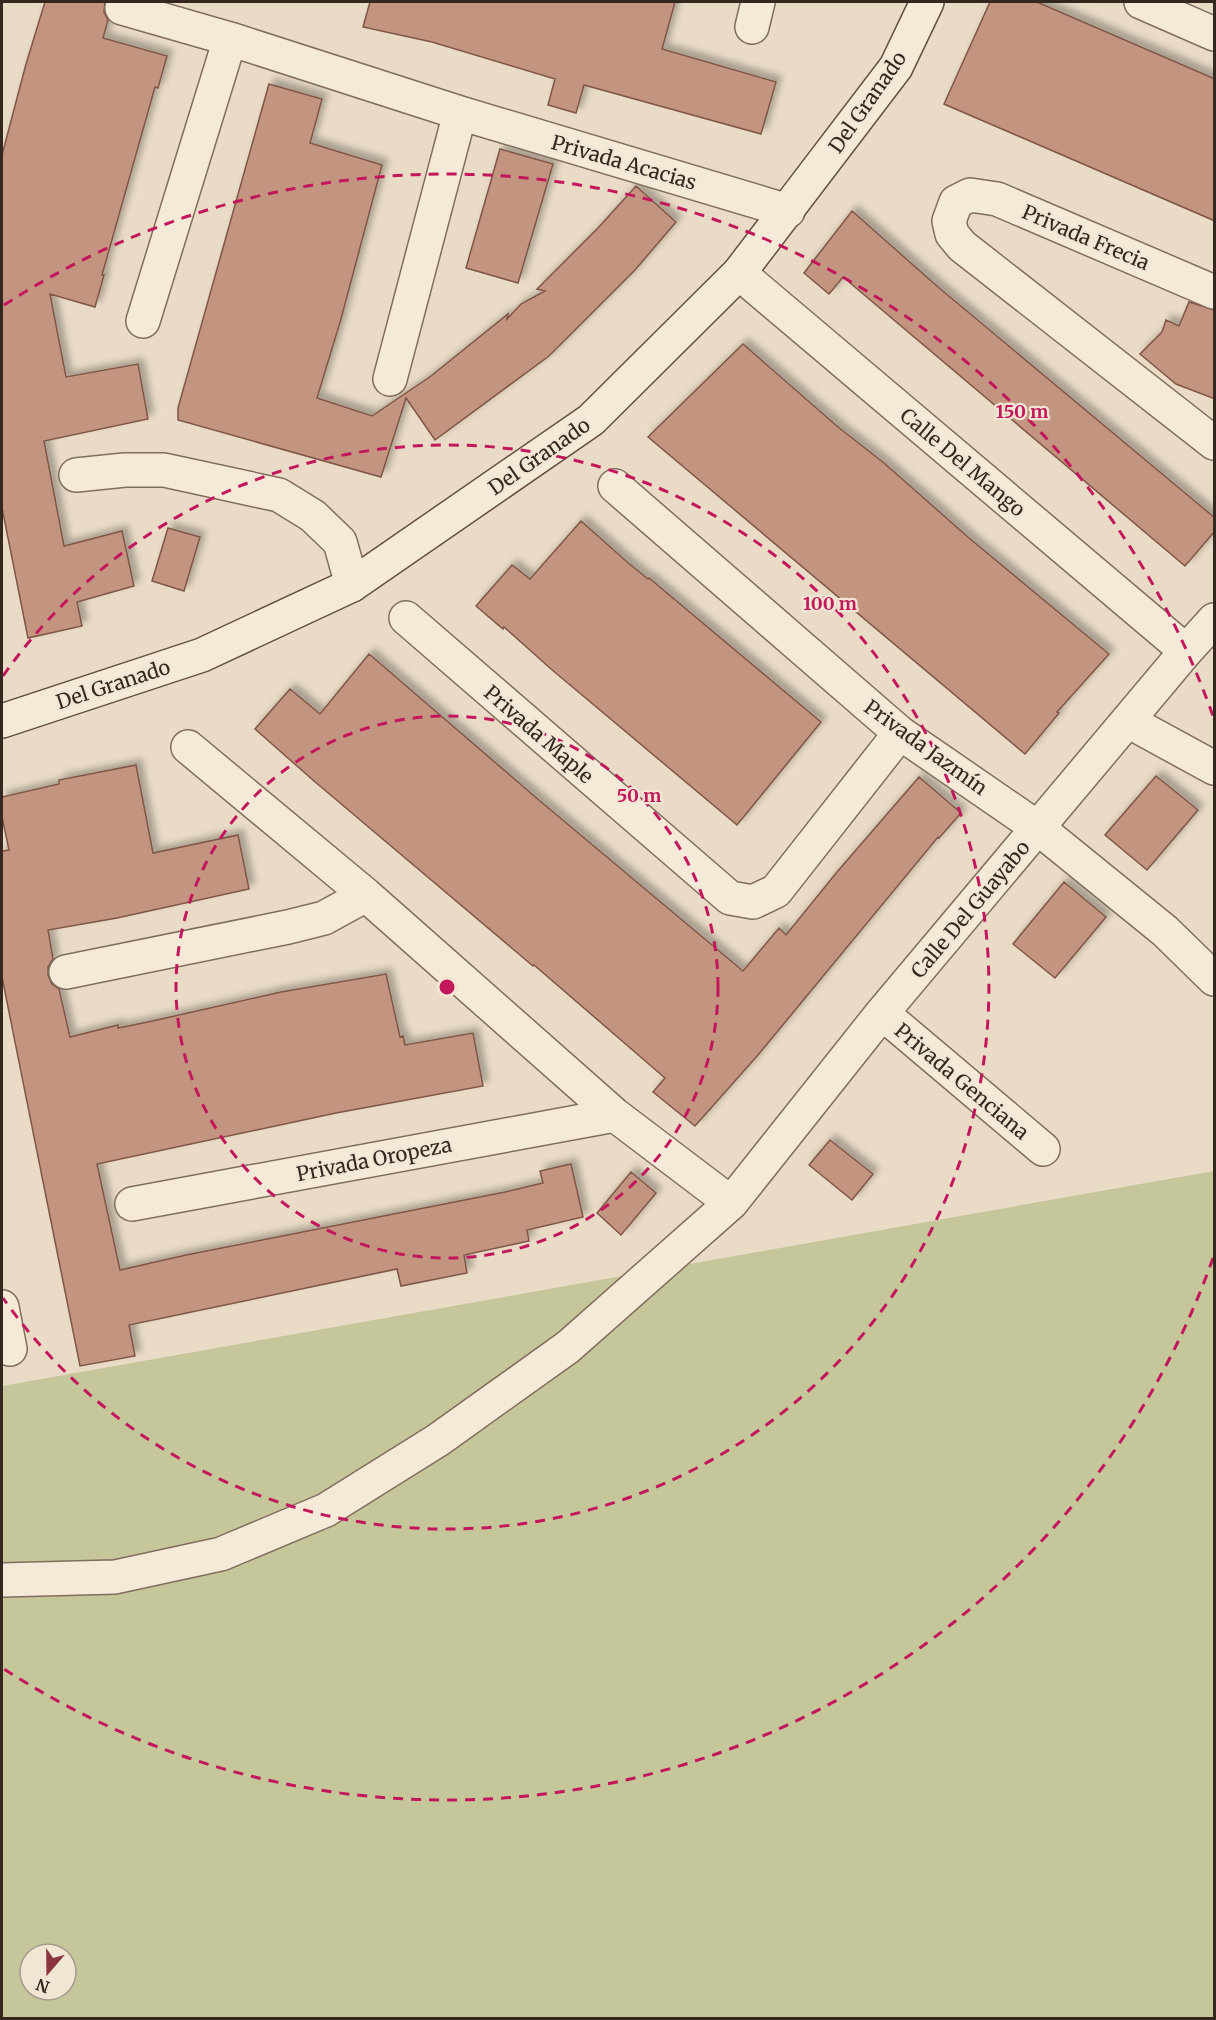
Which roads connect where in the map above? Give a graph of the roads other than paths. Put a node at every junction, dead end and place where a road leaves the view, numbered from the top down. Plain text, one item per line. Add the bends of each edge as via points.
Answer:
1 (927, 2) edge
2 (1141, 2) edge
3 (122, 8) dead end
4 (1215, 34) edge
5 (230, 39) junction
6 (460, 114) junction
7 (789, 211) junction
8 (739, 273) junction
9 (1215, 292) edge
10 (143, 321) dead end
11 (390, 379) dead end
12 (1215, 443) edge
13 (76, 475) dead end
14 (615, 486) dead end
15 (352, 585) junction
16 (405, 618) dead end
17 (1215, 620) edge
18 (1186, 651) junction
19 (2, 721) edge
20 (1128, 721) junction
21 (900, 733) junction
22 (188, 747) dead end
23 (1215, 768) edge
24 (1038, 828) junction
25 (366, 895) junction
26 (66, 972) dead end
27 (1215, 979) edge
28 (882, 1013) junction
29 (615, 1115) junction
30 (1043, 1149) dead end
31 (731, 1203) junction
32 (132, 1204) dead end
33 (2, 1307) edge
34 (10, 1349) dead end
35 (2, 1580) edge

1 - 7 street, Del Granado via 896,67
2 - 4 street
3 - 5 street, Privada Acacias
5 - 6 street, Privada Acacias
5 - 10 street
6 - 7 street, Privada Acacias
6 - 11 street
7 - 8 street, Del Granado
8 - 15 street, Del Granado via 591,420
8 - 18 street, Calle Del Mango
9 - 12 street, Privada Frecia via 997,199 970,195 956,202 949,221 952,234 962,246
13 - 15 street via 164,470 279,495 313,516 340,542
14 - 21 street, Privada Jazmín
15 - 19 street, Del Granado via 202,655
16 - 21 street, Privada Maple via 730,898 753,902 776,891
17 - 18 street, Calle Del Guayabo
18 - 20 street, Calle Del Guayabo
20 - 23 street
20 - 24 street, Calle Del Guayabo
21 - 24 street, Privada Jazmín
22 - 25 street
24 - 27 street, Privada Jazmín via 1165,931
24 - 28 street, Calle Del Guayabo
25 - 26 street via 324,918
25 - 29 street
28 - 30 street, Privada Genciana
28 - 31 street, Calle Del Guayabo
29 - 31 street
29 - 32 street, Privada Oropeza
31 - 35 street, Calle Del Guayabo via 568,1347 438,1440 326,1510 221,1554 115,1577
33 - 34 street

